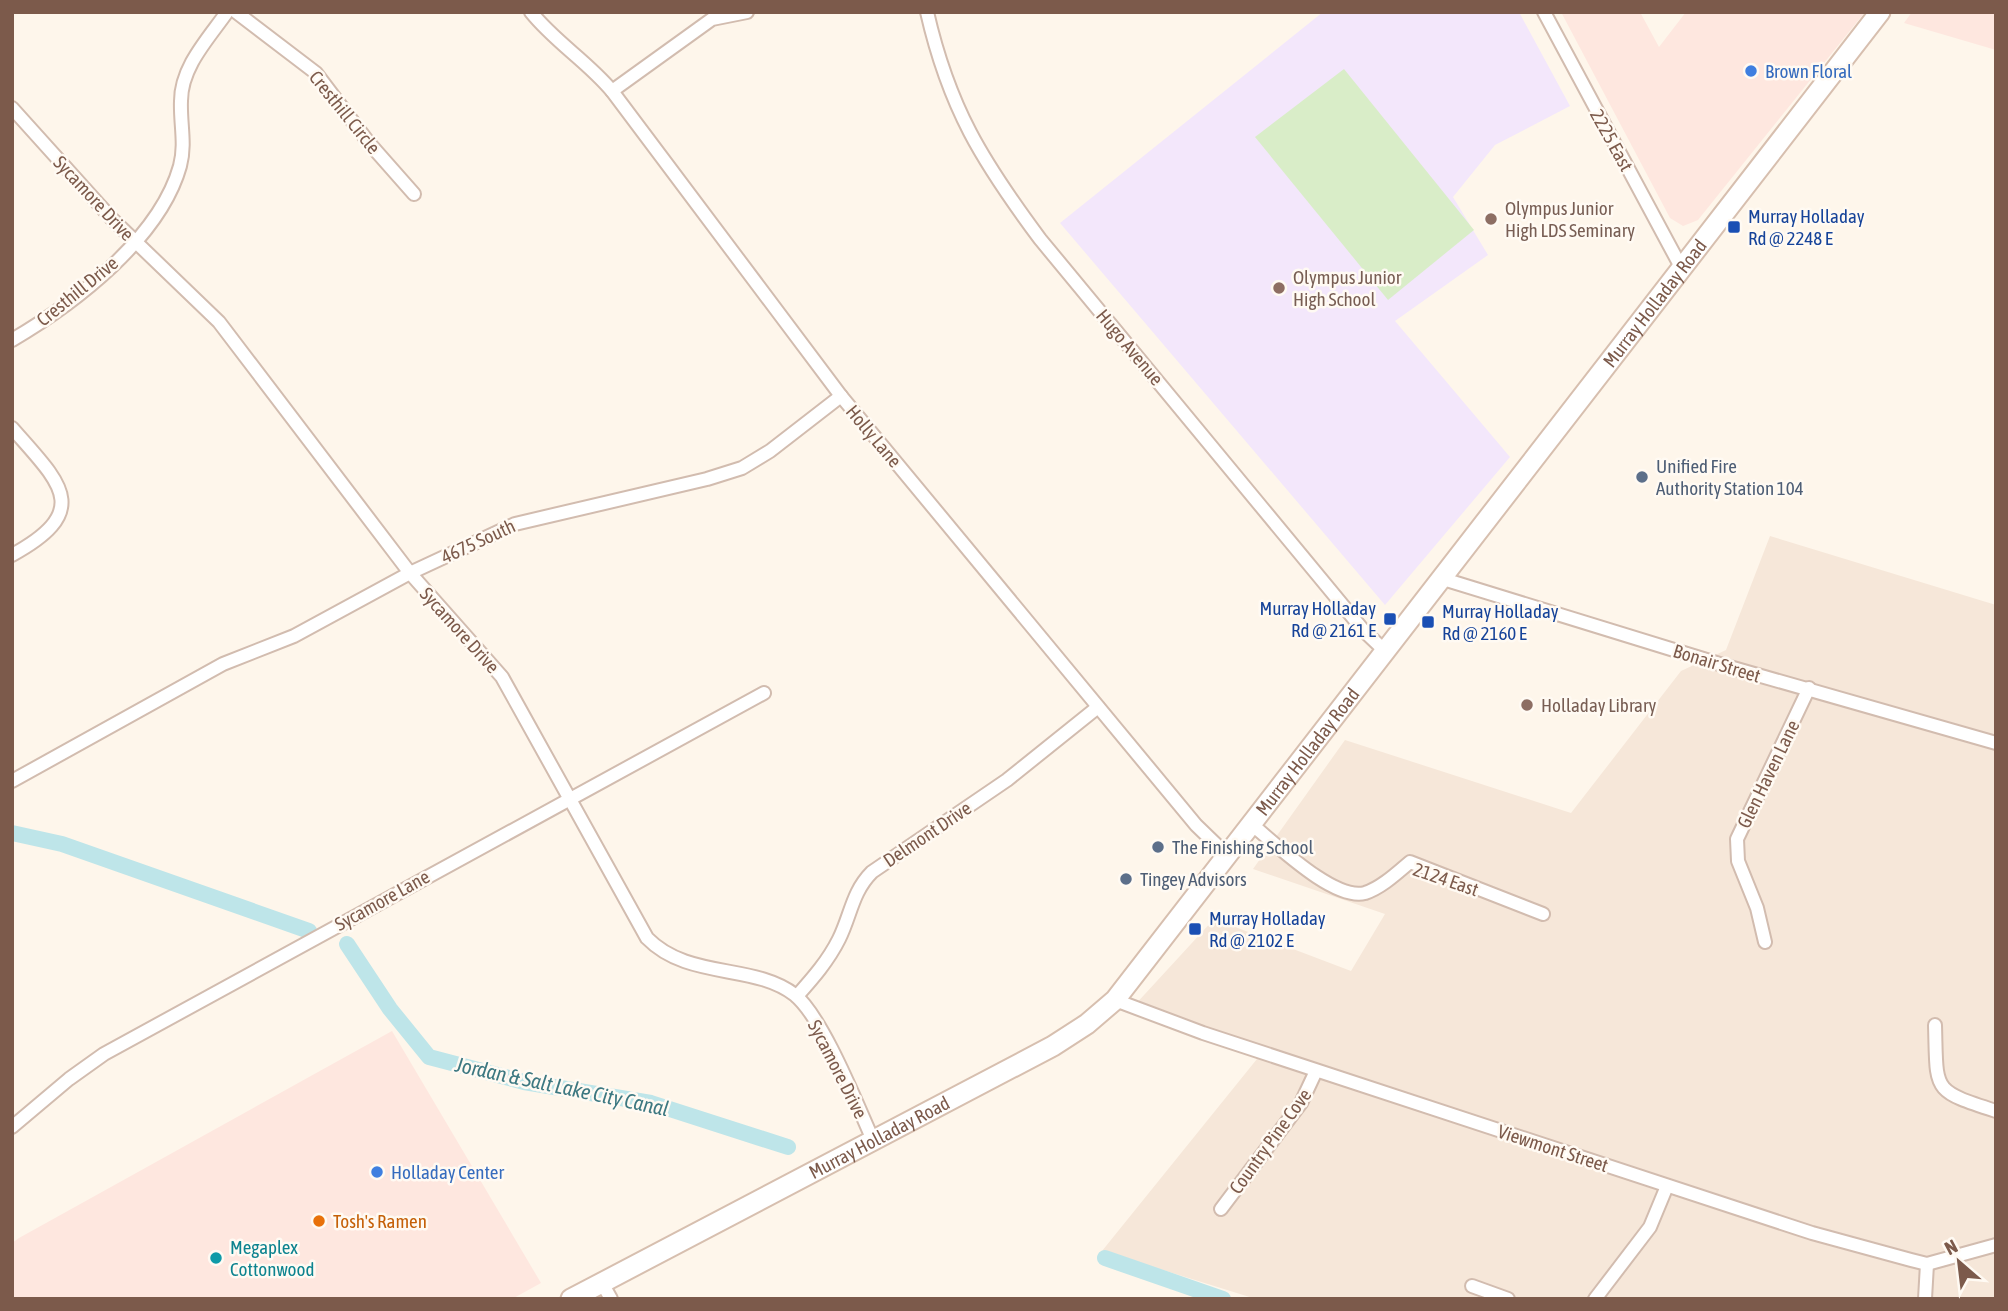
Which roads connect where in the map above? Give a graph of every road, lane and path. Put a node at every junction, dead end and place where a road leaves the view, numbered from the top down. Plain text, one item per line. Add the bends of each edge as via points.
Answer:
1 (227, 12) edge
2 (236, 12) edge
3 (531, 12) edge
4 (747, 12) edge
5 (927, 12) edge
6 (1544, 12) edge
7 (1880, 12) edge
8 (731, 13) edge
9 (612, 91) junction
10 (12, 108) edge
11 (414, 194) dead end
12 (135, 242) junction
13 (1681, 267) junction
14 (12, 340) edge
15 (841, 396) junction
16 (12, 428) edge
17 (12, 555) edge
18 (410, 573) junction
19 (1440, 578) junction
20 (1384, 650) junction
21 (1809, 688) junction
22 (764, 693) dead end
23 (1098, 707) junction
24 (1996, 743) edge
25 (12, 780) edge
26 (570, 798) junction
27 (1250, 823) junction
28 (1226, 854) junction
29 (1543, 914) dead end
30 (1765, 942) dead end
31 (797, 996) junction
32 (1115, 1000) junction
33 (1936, 1025) dead end
34 (1316, 1070) junction
35 (1996, 1111) edge
36 (12, 1127) edge
37 (873, 1140) junction
38 (1667, 1186) junction
39 (1221, 1209) dead end
40 (1996, 1245) edge
41 (1927, 1264) junction
42 (1472, 1286) dead end
43 (607, 1291) edge
44 (572, 1299) edge
45 (1508, 1299) edge
46 (1595, 1299) edge
47 (1925, 1299) edge

1 - 12 street, Cresthill Drive via 184,80 182,152 172,189 161,211
2 - 11 street, Cresthill Circle via 316,73
3 - 9 street, Holly Lane
4 - 8 street
5 - 20 street, Hugo Avenue via 953,100 1006,193
6 - 13 street, 2225 East
7 - 13 main road, Murray Holladay Road
8 - 9 street via 691,32
9 - 15 street, Holly Lane
10 - 12 street, Sycamore Drive
12 - 14 street, Cresthill Drive via 54,314
12 - 18 street, Sycamore Drive via 229,334
13 - 19 main road, Murray Holladay Road
15 - 18 street, 4675 South via 742,468 524,520
15 - 23 street, Holly Lane
16 - 17 street via 54,476 62,504 59,519 49,532
18 - 25 street, 4675 South via 294,636 223,664
18 - 26 street, Sycamore Drive via 507,684
19 - 20 main road, Murray Holladay Road
19 - 21 street, Bonair Street
20 - 27 main road, Murray Holladay Road
21 - 24 street, Bonair Street
21 - 30 street, Glen Haven Lane via 1737,839 1738,861
22 - 26 street, Sycamore Lane
23 - 28 street, Holly Lane via 1195,825
23 - 31 street, Delmont Drive via 1007,780 872,872 854,895 828,958
26 - 31 street, Sycamore Drive via 653,944 683,961 774,984
26 - 36 street, Sycamore Lane via 104,1054
27 - 28 main road, Murray Holladay Road
27 - 29 street, 2124 East via 1343,891 1358,894 1372,890 1410,862
28 - 32 main road, Murray Holladay Road
31 - 37 street, Sycamore Drive via 833,1054
32 - 34 street, Viewmont Street
32 - 37 main road, Murray Holladay Road via 1069,1036
33 - 35 street via 1936,1075 1941,1089
34 - 38 street, Viewmont Street
34 - 39 street, Country Pine Cove via 1301,1103
37 - 43 main road, Murray Holladay Road
38 - 41 street, Viewmont Street
38 - 46 street via 1650,1227
40 - 41 street
41 - 47 street
42 - 45 street
43 - 44 main road, Murray Holladay Road

